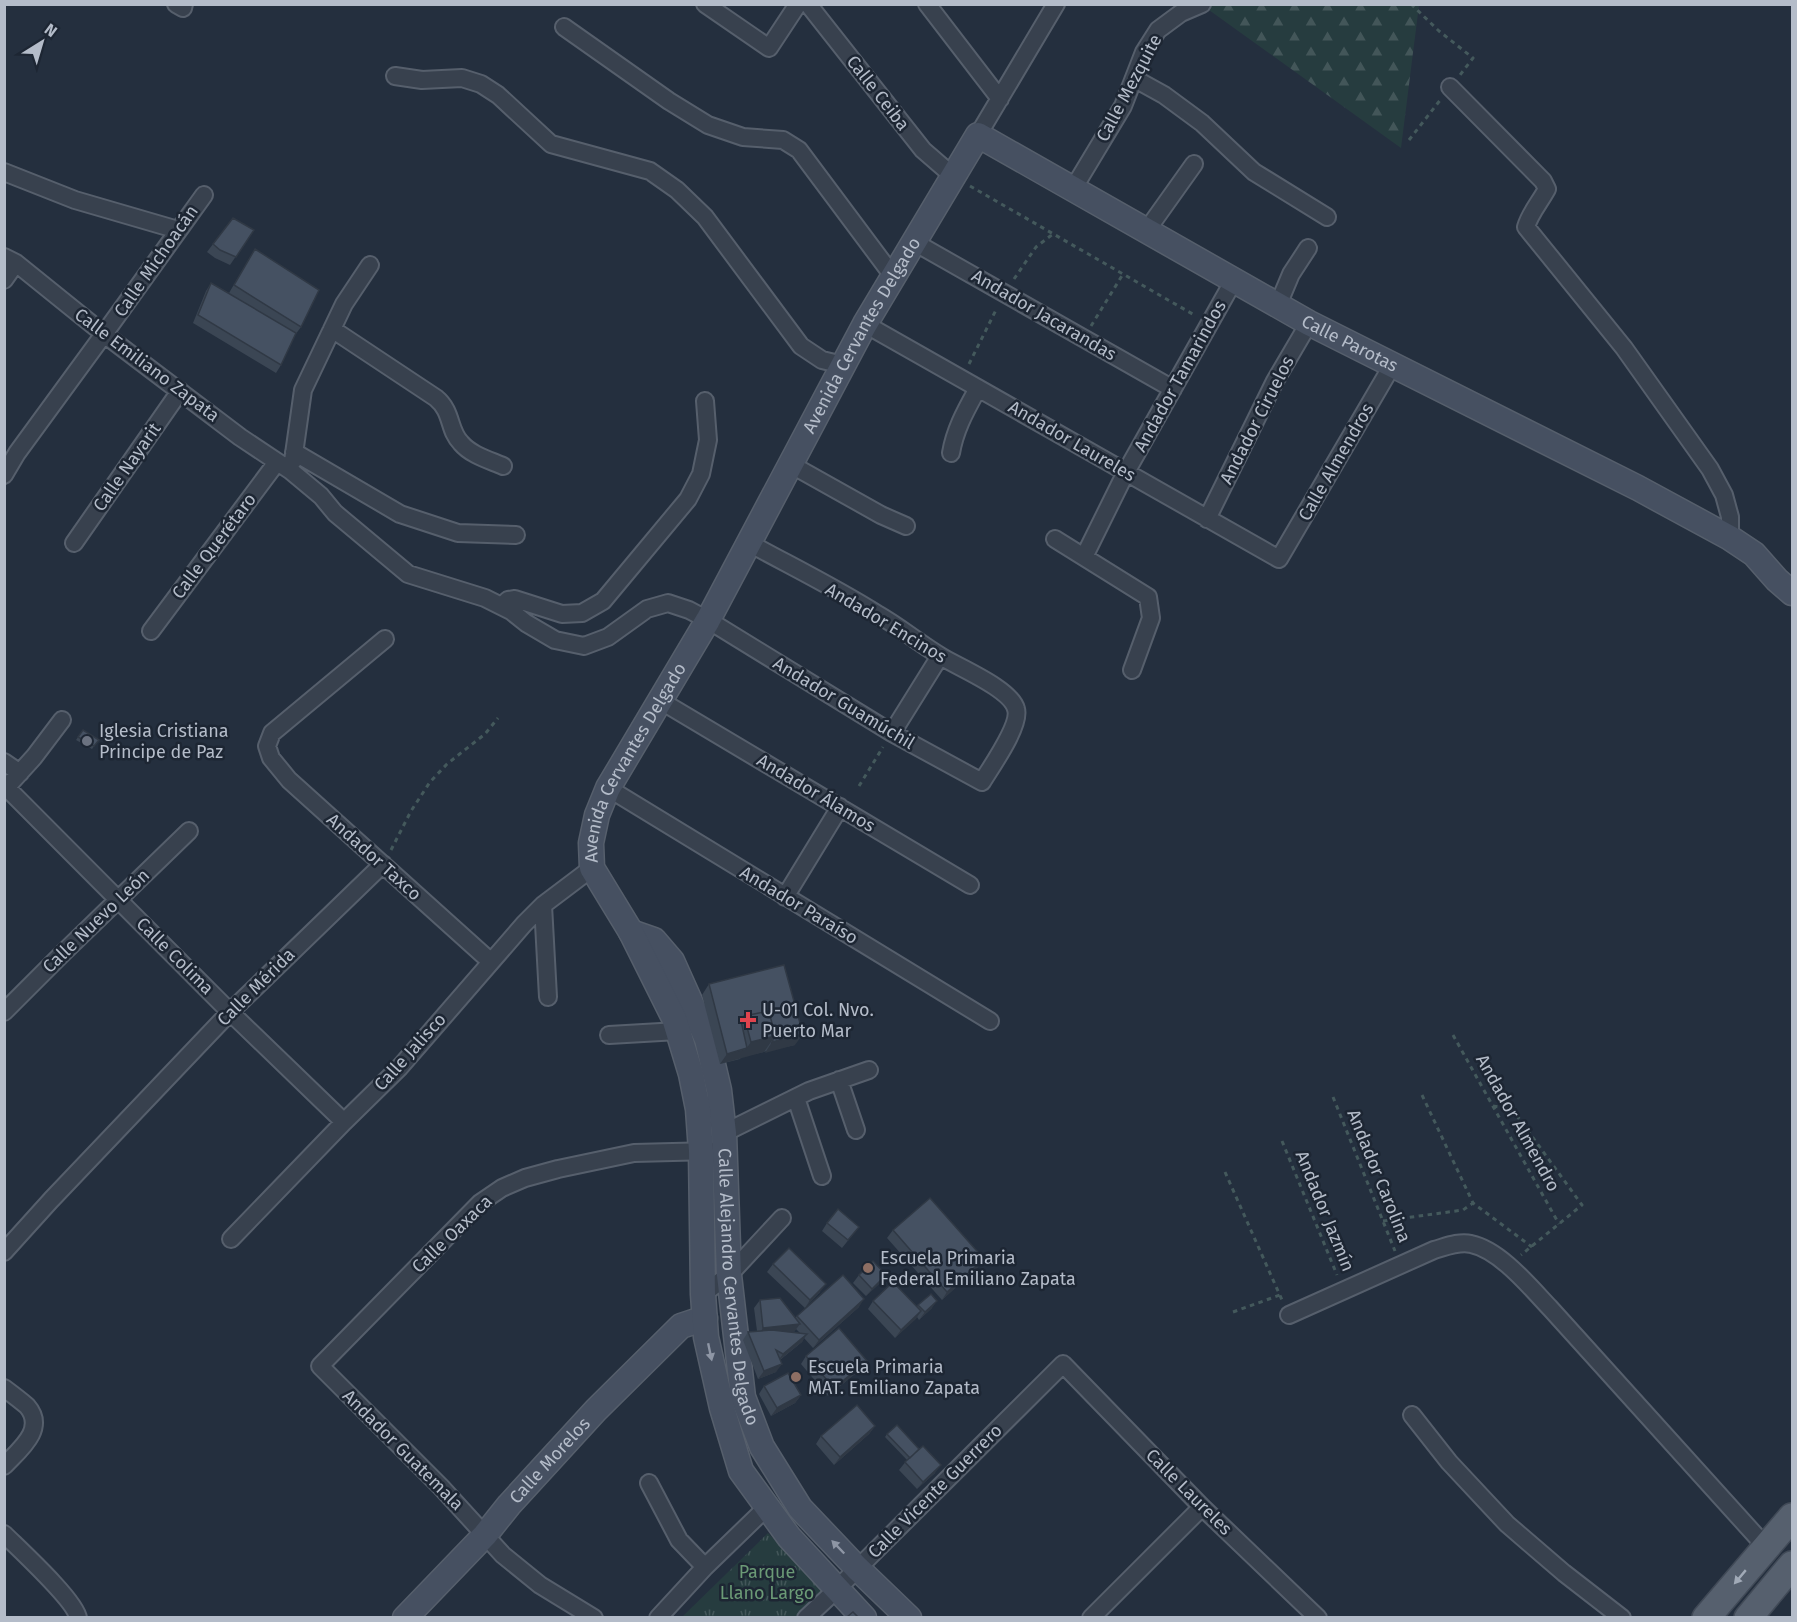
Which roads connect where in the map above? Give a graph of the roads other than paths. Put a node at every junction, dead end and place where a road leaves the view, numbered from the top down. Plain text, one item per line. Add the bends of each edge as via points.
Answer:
1 (176, 4) edge
2 (184, 4) edge
3 (705, 4) edge
4 (798, 4) edge
5 (808, 4) edge
6 (927, 4) edge
7 (1056, 4) edge
8 (1202, 4) edge
9 (564, 27) dead end
10 (395, 76) dead end
11 (1135, 79) junction
12 (1450, 87) dead end
13 (999, 99) junction
14 (978, 135) junction
15 (1194, 164) dead end
16 (4, 172) edge
17 (953, 176) junction
18 (1073, 189) junction
19 (204, 195) dead end
20 (1327, 217) dead end
21 (178, 230) junction
22 (1147, 230) junction
23 (914, 242) junction
24 (1308, 248) dead end
25 (10, 260) edge
26 (370, 265) dead end
27 (893, 276) junction
28 (4, 280) edge
29 (1234, 280) junction
30 (1278, 305) junction
31 (1309, 323) junction
32 (864, 324) junction
33 (332, 329) junction
34 (104, 334) junction
35 (1393, 364) junction
36 (843, 366) junction
37 (978, 388) junction
38 (1173, 389) junction
39 (180, 391) junction
40 (705, 401) dead end
41 (294, 452) junction
42 (951, 453) dead end
43 (790, 464) junction
44 (284, 466) junction
45 (502, 466) dead end
46 (1126, 472) junction
47 (4, 475) edge
48 (1207, 519) junction
49 (906, 526) dead end
50 (516, 535) dead end
51 (1730, 538) junction
52 (1055, 539) dead end
53 (74, 543) dead end
54 (748, 543) junction
55 (1084, 556) junction
56 (1279, 559) joint
57 (1792, 594) edge
58 (502, 606) junction
59 (708, 620) junction
60 (151, 631) dead end
61 (385, 639) dead end
62 (940, 656) junction
63 (1132, 670) dead end
64 (661, 701) junction
65 (62, 720) dead end
66 (891, 733) junction
67 (4, 762) edge
68 (20, 773) junction
69 (982, 782) joint
70 (608, 788) junction
71 (6, 789) edge
72 (840, 807) junction
73 (189, 831) dead end
74 (383, 864) junction
75 (592, 868) junction
76 (970, 885) dead end
77 (786, 897) junction
78 (119, 899) junction
79 (543, 905) junction
80 (631, 932) joint
81 (490, 961) junction
82 (548, 997) dead end
83 (4, 1012) edge
84 (230, 1012) junction
85 (682, 1019) junction
86 (990, 1022) dead end
87 (609, 1035) dead end
88 (869, 1070) dead end
89 (839, 1080) junction
90 (796, 1098) junction
91 (344, 1122) junction
92 (856, 1130) dead end
93 (724, 1142) junction
94 (701, 1151) junction
95 (822, 1176) dead end
96 (782, 1218) dead end
97 (231, 1239) dead end
98 (4, 1252) edge
99 (729, 1275) junction
100 (703, 1294) junction
101 (1288, 1315) road end
102 (705, 1318) junction
103 (1063, 1364) joint
104 (320, 1366) joint
105 (4, 1388) edge
106 (1412, 1415) dead end
107 (4, 1466) edge
108 (649, 1483) dead end
109 (1202, 1506) junction
110 (767, 1507) junction
111 (1792, 1517) edge
112 (4, 1534) edge
113 (484, 1535) junction
114 (1766, 1546) junction
115 (1792, 1565) edge
116 (705, 1567) junction
117 (857, 1568) junction
118 (837, 1589) junction
119 (1094, 1616) edge
120 (78, 1617) edge
121 (405, 1617) edge
122 (594, 1617) edge
123 (658, 1617) edge
124 (806, 1617) edge
125 (864, 1617) edge
126 (909, 1617) edge
127 (1318, 1617) edge
128 (1622, 1617) edge
129 (1706, 1617) edge
130 (1748, 1617) edge

1 - 2 street via 183,8
3 - 4 street via 769,48
5 - 17 street, Calle Ceiba via 923,150
6 - 13 street
7 - 13 street, Avenida Cervantes Delgado
8 - 11 street, Calle Mezquite via 1158,30 1144,52
9 - 27 street via 708,125 743,137 783,140 799,150
10 - 36 street via 422,80 462,78 481,84 551,144 650,171 705,217 801,346 822,360
11 - 18 street, Calle Mezquite
11 - 20 street via 1202,123 1254,172
12 - 51 street via 1543,181 1546,189 1526,227 1624,348 1710,469 1724,495
13 - 14 street, Avenida Cervantes Delgado
14 - 17 street, Avenida Cervantes Delgado
14 - 18 street, Calle Parotas
15 - 22 street
16 - 21 street via 75,200
17 - 23 street, Avenida Cervantes Delgado
18 - 22 street, Calle Parotas
19 - 21 street, Calle Michoacán
21 - 34 street, Calle Michoacán
22 - 29 street, Calle Parotas
23 - 27 street, Avenida Cervantes Delgado
23 - 38 street, Andador Jacarandas
24 - 30 street
25 - 28 street
25 - 34 street, Calle Emiliano Zapata
26 - 33 street
27 - 32 street, Avenida Cervantes Delgado
29 - 30 street, Calle Parotas
29 - 38 street, Andador Tamarindos
30 - 31 street, Calle Parotas
31 - 35 street, Calle Parotas
31 - 48 street, Andador Ciruelos via 1275,381
32 - 36 street, Avenida Cervantes Delgado
32 - 37 street, Andador Laureles
33 - 41 street via 303,390
33 - 45 street via 444,404 460,443
34 - 39 street, Calle Emiliano Zapata
34 - 47 street, Calle Michoacán
35 - 51 street, Calle Parotas
35 - 56 street, Calle Almendros
36 - 43 street, Avenida Cervantes Delgado
37 - 42 street via 954,435
37 - 46 street, Andador Laureles
38 - 46 street, Andador Tamarindos
39 - 44 street, Calle Emiliano Zapata
39 - 53 street, Calle Nayarit
40 - 58 street via 708,440 701,474 688,499 603,601 582,613 562,614 515,599
41 - 44 street
41 - 50 street via 400,514 459,533
43 - 49 street
43 - 54 street, Avenida Cervantes Delgado
44 - 58 street, Calle Emiliano Zapata via 408,574
44 - 60 street, Calle Querétaro
46 - 48 street, Andador Laureles
46 - 55 street, Andador Tamarindos
48 - 56 street, Andador Laureles
51 - 57 street, Calle Parotas via 1754,554
52 - 55 street
54 - 59 street, Avenida Cervantes Delgado
54 - 62 street, Andador Encinos via 877,614
55 - 63 street via 1148,597 1151,618
58 - 59 street, Calle Emiliano Zapata via 555,640 584,646 608,637 647,609 668,603
59 - 64 street, Avenida Cervantes Delgado
59 - 66 street, Andador Guamúchil
61 - 74 street, Andador Taxco via 272,733 267,746 289,780
62 - 66 street
62 - 69 street, Andador Encinos via 1002,690 1017,710 1016,722
64 - 70 street, Avenida Cervantes Delgado
64 - 72 street, Andador Álamos
65 - 68 street
66 - 69 street, Andador Guamúchil
67 - 68 street
68 - 71 street
70 - 75 street, Avenida Cervantes Delgado via 591,843
70 - 77 street, Andador Paraíso
71 - 78 street, Calle Colima
72 - 76 street, Andador Álamos
72 - 77 street
73 - 78 street, Calle Nuevo León
74 - 81 street, Andador Taxco
74 - 84 street, Calle Mérida
75 - 79 street, Calle Jalisco
75 - 80 street, Avenida Cervantes Delgado
77 - 86 street, Andador Paraíso
78 - 83 street, Calle Nuevo León
78 - 84 street, Calle Colima
79 - 81 street, Calle Jalisco
79 - 82 street
80 - 85 street, Calle Alejandro Cervantes Delgado via 654,940 672,961
81 - 91 street, Calle Jalisco via 400,1067
84 - 91 street, Calle Colima
84 - 98 street, Calle Mérida
85 - 87 street
85 - 93 street, Calle Alejandro Cervantes Delgado via 707,1039
85 - 94 street via 698,1109
88 - 89 street, Calle Oaxaca
89 - 90 street, Calle Oaxaca
89 - 92 street
90 - 93 street, Calle Oaxaca
90 - 95 street
91 - 97 street, Calle Jalisco
93 - 94 street, Calle Oaxaca
93 - 99 street, Calle Alejandro Cervantes Delgado
94 - 100 street
94 - 104 street, Calle Oaxaca via 634,1153 558,1169 502,1188 480,1203
96 - 99 street
99 - 100 street
117 -> 99 street, Calle Alejandro Cervantes Delgado via 800,1508 762,1447 743,1397
100 - 102 street
101 - 114 street via 1434,1250 1470,1244 1490,1251 1550,1308
102 -> 110 street via 722,1408 741,1471
102 - 113 street, Calle Morelos via 681,1326 596,1410
103 - 109 street, Calle Laureles
103 - 117 street, Calle Vicente Guerrero
104 - 113 street, Andador Guatemala
105 - 107 street via 27,1407 34,1427 31,1437
106 - 128 street via 1507,1524
108 - 116 street via 679,1540
109 - 119 street
109 - 127 street, Calle Laureles
110 - 116 street
110 - 118 street
111 - 114 main road
112 - 120 street via 69,1600
113 - 121 street, Calle Morelos
113 - 122 street, Andador Guatemala via 503,1556 540,1585
114 -> 129 main road
115 - 130 main road
116 - 123 street
117 - 118 street, Calle Vicente Guerrero
117 - 126 street, Calle Alejandro Cervantes Delgado
118 - 124 street, Calle Vicente Guerrero
118 - 125 street

